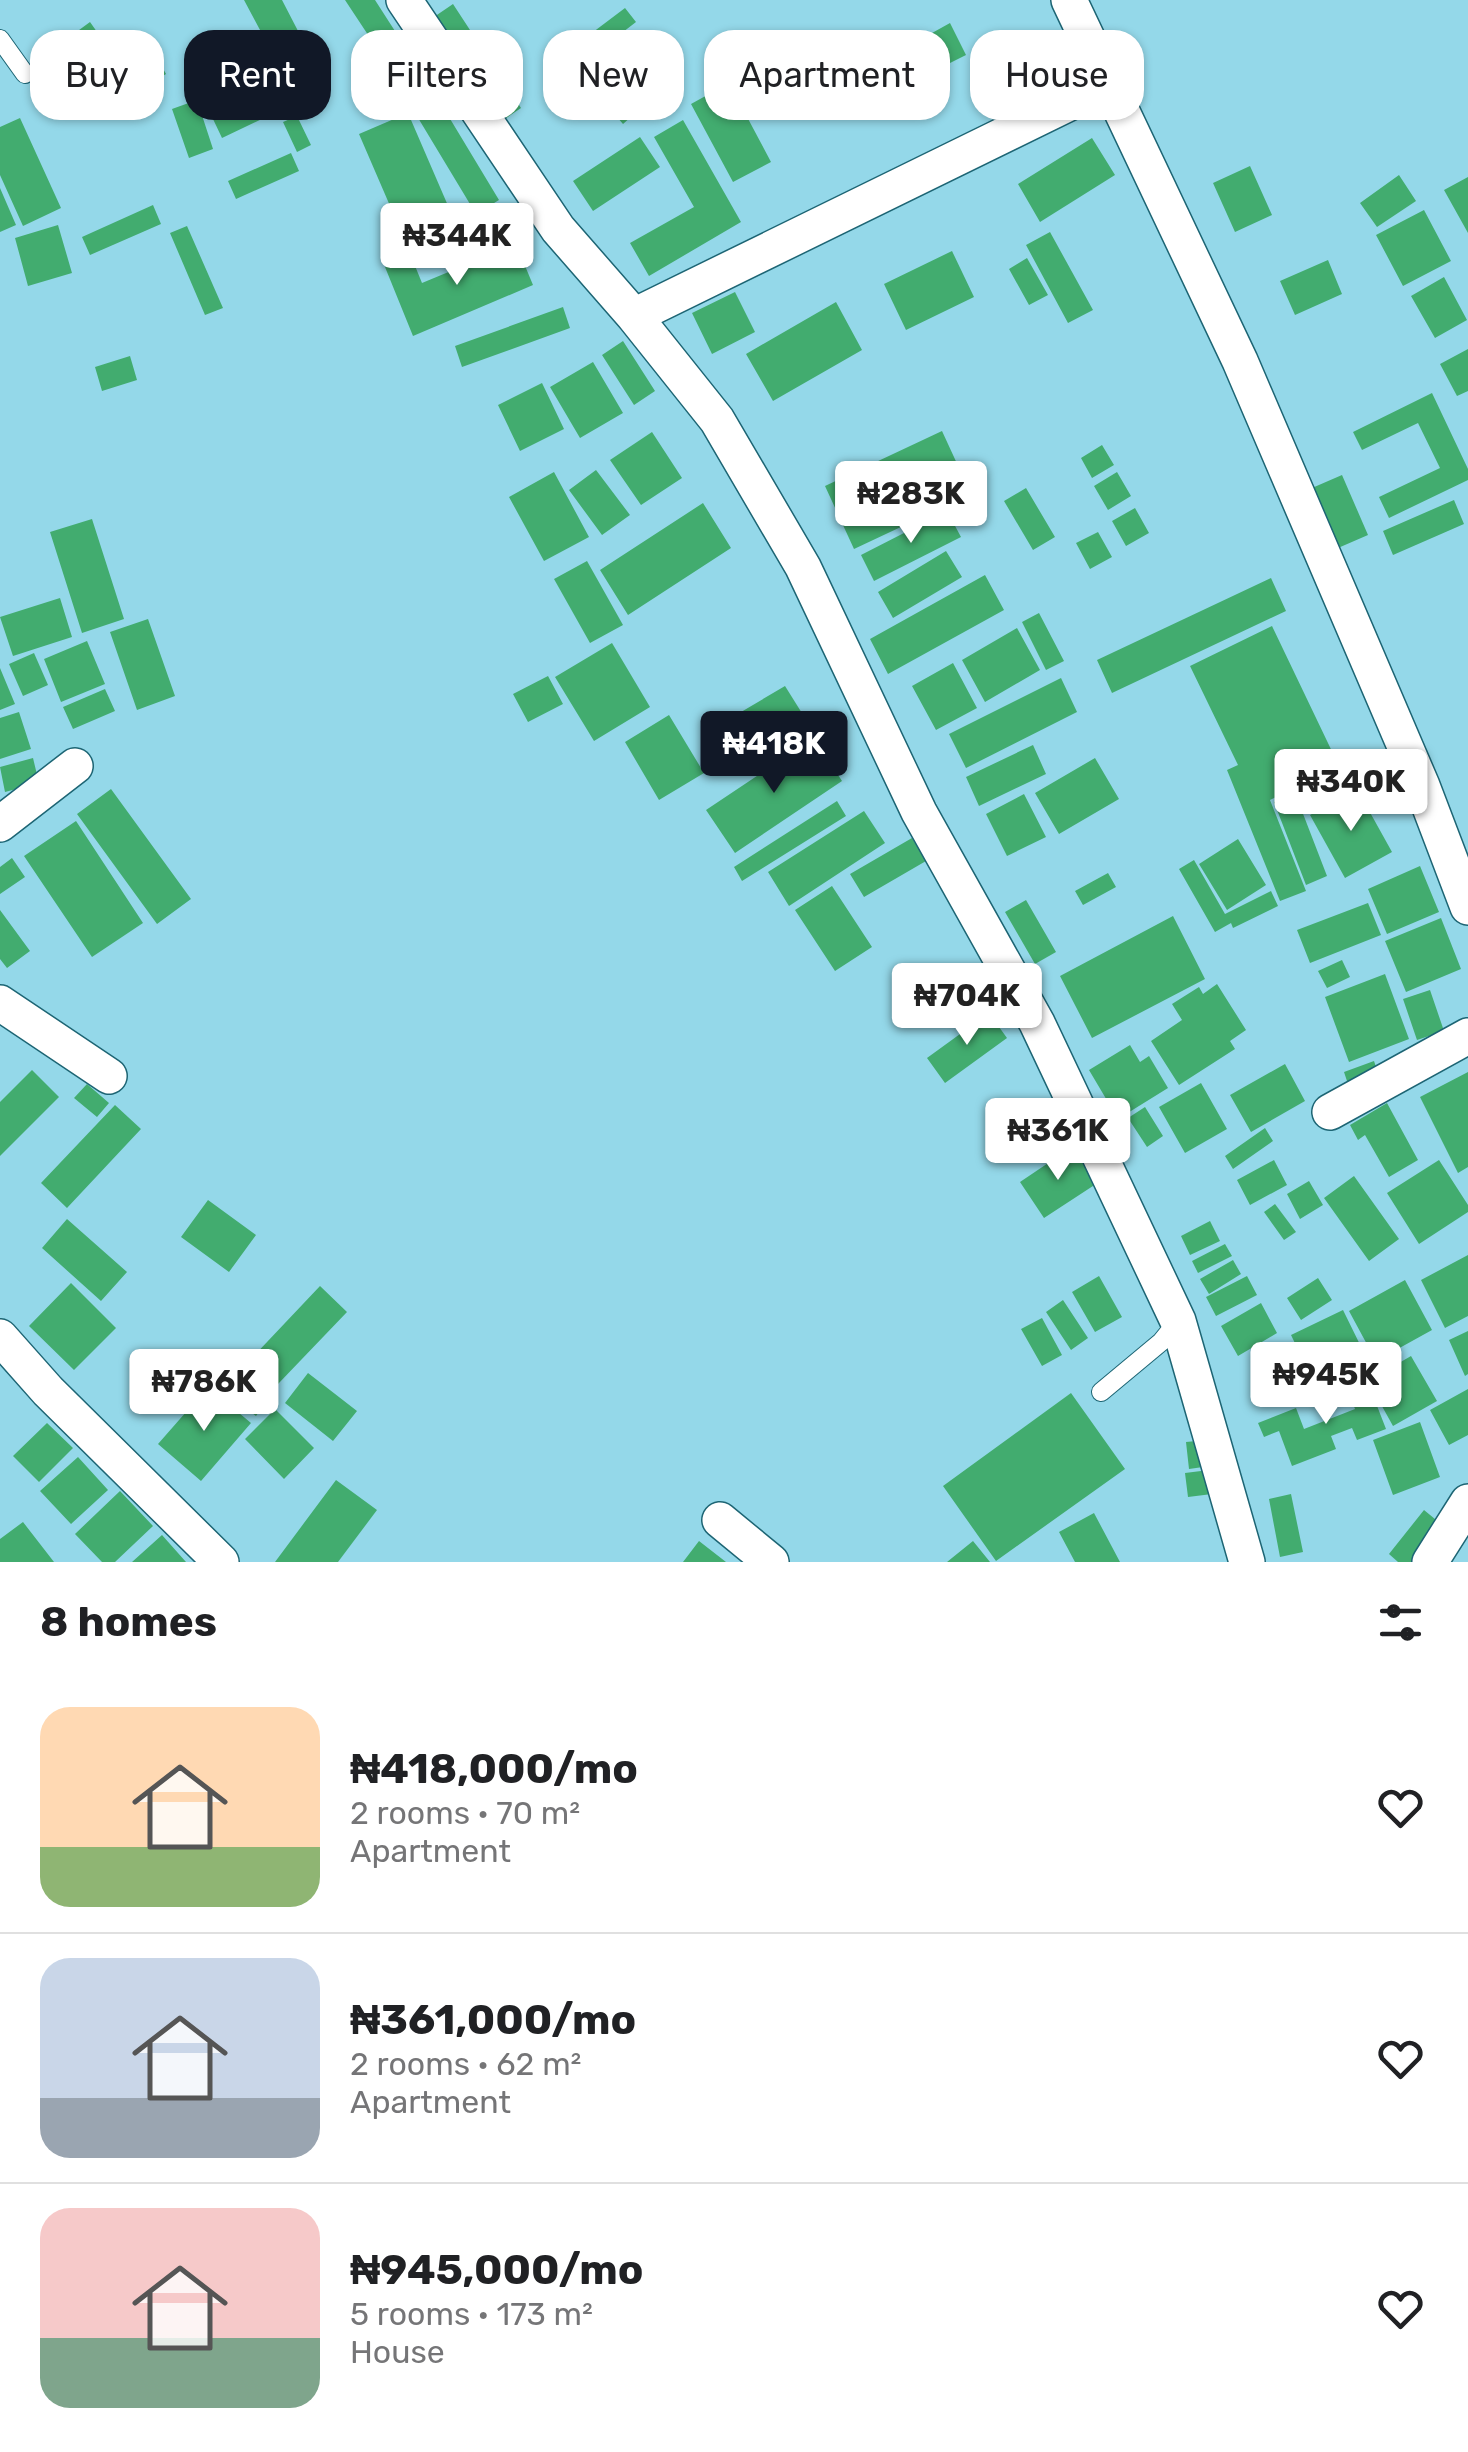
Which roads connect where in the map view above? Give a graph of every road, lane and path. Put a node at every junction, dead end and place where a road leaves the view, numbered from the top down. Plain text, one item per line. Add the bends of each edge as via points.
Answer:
1 (404, 0) edge
2 (1069, 0) edge
3 (1083, 30) edge
4 (0, 39) edge
5 (25, 74) dead end
6 (1034, 120) edge
7 (1125, 120) edge
8 (634, 316) junction
9 (75, 766) dead end
10 (0, 824) edge
11 (1468, 908) edge
12 (0, 1003) edge
13 (1468, 1036) edge
14 (109, 1076) dead end
15 (1330, 1112) dead end
16 (1178, 1321) junction
17 (0, 1338) edge
18 (1101, 1392) dead end
19 (1468, 1502) edge
20 (720, 1520) dead end
21 (221, 1562) edge
22 (771, 1562) edge
23 (1248, 1562) edge
24 (1430, 1562) edge

1 - 8 street via 558,230
2 - 3 street
4 - 5 lane
6 - 8 street
7 - 11 street via 1240,361
8 - 16 street via 717,420 803,568 920,812 1037,1023
9 - 10 street
12 - 14 street
13 - 15 street
16 - 18 lane
16 - 23 street
17 - 21 street
19 - 24 street
20 - 22 street

